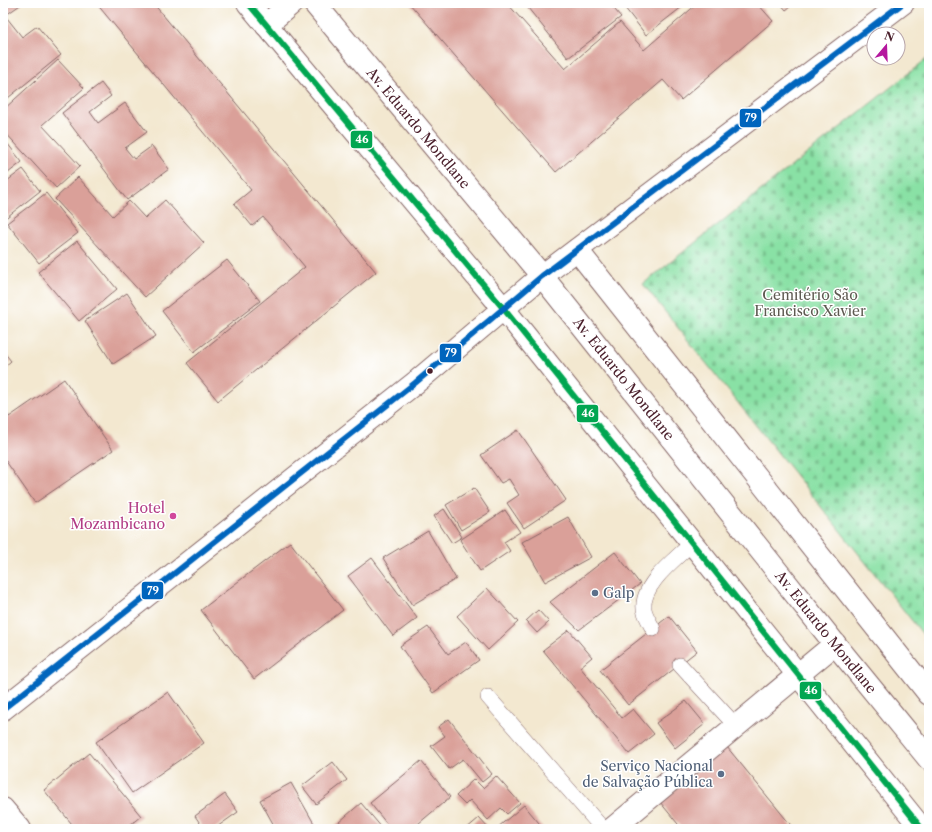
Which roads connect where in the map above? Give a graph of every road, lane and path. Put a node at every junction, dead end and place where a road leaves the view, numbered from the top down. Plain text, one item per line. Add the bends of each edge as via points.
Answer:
1 (248, 3) edge
2 (292, 3) edge
3 (314, 3) edge
4 (904, 3) edge
5 (266, 25) junction
6 (577, 250) junction
7 (542, 276) junction
8 (503, 308) junction
9 (692, 543) junction
10 (653, 629) dead end
11 (835, 644) junction
12 (680, 665) dead end
13 (798, 676) junction
14 (929, 694) edge
15 (488, 697) dead end
16 (3, 709) edge
17 (736, 726) junction
18 (929, 759) edge
19 (3, 809) edge
20 (20, 829) edge
21 (603, 829) edge
22 (612, 829) edge
23 (922, 829) edge

1 - 5 street
2 - 5 street
3 - 7 street, Av. Eduardo Mondlane
4 - 6 street
5 - 8 street
6 - 7 street
6 - 14 street
7 - 8 street
7 - 11 street, Av. Eduardo Mondlane
8 - 9 street
8 - 16 street via 415,383
9 - 10 lane via 649,586 644,598 644,610
9 - 13 street
11 - 13 street
11 - 18 street, Av. Eduardo Mondlane
12 - 17 lane
13 - 17 street
13 - 23 street
15 - 21 lane
17 - 22 street
19 - 20 street

